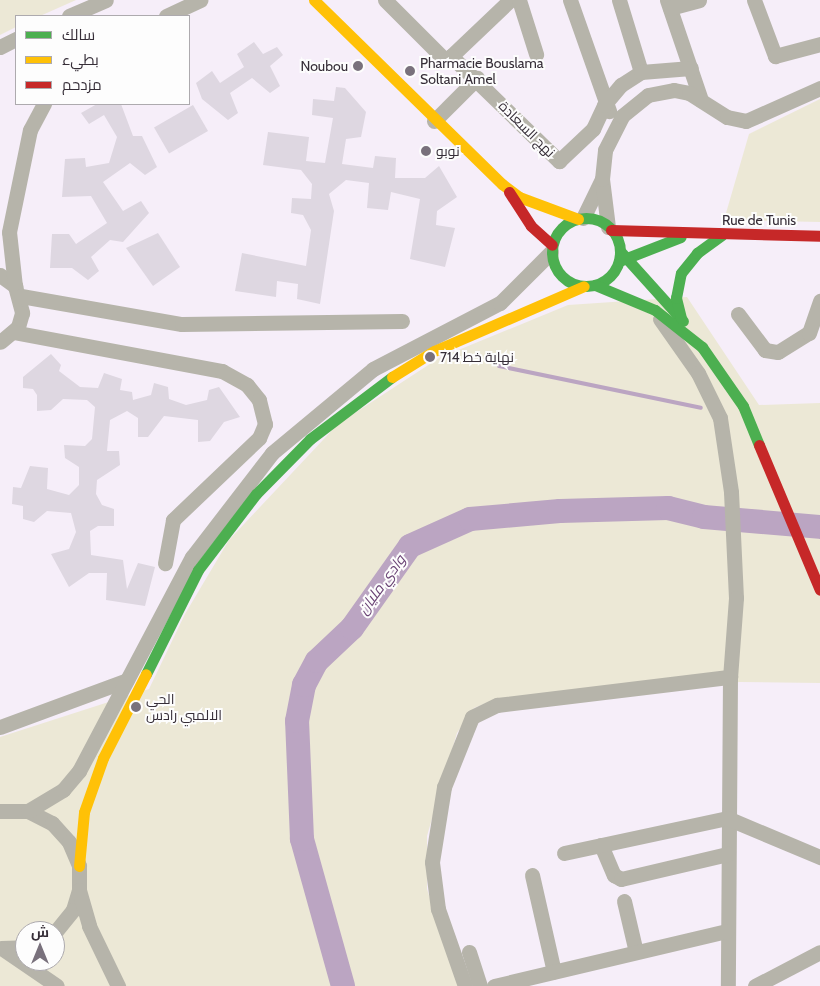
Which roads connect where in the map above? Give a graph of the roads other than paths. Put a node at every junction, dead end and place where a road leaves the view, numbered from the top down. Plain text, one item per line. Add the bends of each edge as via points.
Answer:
1 (106, 0) edge
2 (201, 0) edge
3 (314, 0) edge
4 (385, 0) edge
5 (510, 0) edge
6 (519, 0) edge
7 (570, 0) edge
8 (618, 0) edge
9 (699, 0) edge
10 (754, 0) edge
11 (668, 4) edge
12 (71, 15) edge
13 (168, 15) edge
14 (15, 40) edge
15 (820, 44) edge
16 (0, 47) edge
17 (536, 54) dead end
18 (448, 59) junction
19 (691, 68) junction
20 (641, 72) junction
21 (477, 78) junction
22 (820, 88) edge
23 (701, 100) junction
24 (43, 105) edge
25 (604, 105) junction
26 (434, 121) junction
27 (619, 121) junction
28 (602, 178) junction
29 (502, 184) junction
30 (14, 206) junction
31 (581, 219) junction
32 (610, 228) junction
33 (0, 233) edge
34 (699, 234) junction
35 (722, 235) junction
36 (820, 236) edge
37 (552, 248) junction
38 (622, 257) junction
39 (0, 275) edge
40 (589, 286) junction
41 (18, 291) junction
42 (820, 301) edge
43 (655, 310) junction
44 (738, 314) dead end
45 (681, 318) junction
46 (402, 321) dead end
47 (4, 340) edge
48 (702, 347) junction
49 (165, 563) dead end
50 (820, 590) edge
51 (730, 677) junction
52 (127, 680) junction
53 (0, 726) edge
54 (2, 808) edge
55 (28, 811) junction
56 (727, 818) junction
57 (601, 844) junction
58 (564, 853) dead end
59 (728, 854) junction
60 (820, 857) edge
61 (79, 866) junction
62 (532, 876) dead end
63 (79, 890) junction
64 (624, 900) dead end
65 (64, 921) edge
66 (727, 931) junction
67 (15, 947) edge
68 (1, 948) edge
69 (469, 952) dead end
70 (636, 952) junction
71 (820, 952) edge
72 (554, 972) junction
73 (57, 986) edge
74 (118, 986) edge
75 (464, 986) edge
76 (480, 986) edge
77 (494, 986) edge
78 (728, 986) edge
79 (755, 986) edge

1 - 12 street
2 - 13 street
3 - 26 main road
4 - 18 street, نهج السعادة
5 - 18 street
6 - 17 street
7 - 25 street
8 - 20 street
9 - 11 street
10 - 15 street via 775,56
11 - 19 street
14 - 16 street
18 - 21 street, نهج السعادة
19 - 20 street
19 - 23 street
20 - 25 street
21 - 25 street, نهج السعادة via 559,161 593,129
21 - 26 street
22 - 23 street via 746,121 727,118
23 - 27 street via 674,90 660,90 633,106
24 - 30 street via 30,130
25 - 27 street
26 - 29 main road
27 - 28 street via 605,150
28 - 31 street
28 - 32 street
29 - 31 main road via 519,197
29 - 37 main road via 531,226
30 - 33 street
30 - 41 street via 9,245
31 - 32 main road
31 - 37 main road via 562,228
32 - 34 main road
32 - 38 main road
34 - 35 main road, Rue de Tunis
34 - 38 main road via 663,241
35 - 36 main road, Rue de Tunis via 772,232
35 - 45 main road via 697,253 679,278 676,298
37 - 40 main road via 557,271
37 - 52 street via 500,303 373,369 272,454 197,550
38 - 40 main road via 611,276
38 - 45 main road
39 - 41 street
40 - 43 main road
40 - 61 main road via 434,351 383,382 310,439 256,494 198,570 103,758 84,812
41 - 46 street via 182,324
41 - 47 street via 22,314
42 - 44 street via 809,333 778,352 765,350
43 - 48 main road
43 - 51 street via 698,374 720,418 726,447 736,598
45 - 48 main road
47 - 49 street via 222,371 247,385 259,400 264,424 259,438 173,520
48 - 50 main road via 743,406
51 - 56 street
51 - 75 street via 497,705 472,717 444,787 432,862 438,909
52 - 53 street
52 - 55 street via 79,772 63,790
54 - 55 street
55 - 61 street via 52,823 69,842
56 - 57 street
56 - 59 street
56 - 60 street
57 - 58 street
57 - 59 street via 614,876 621,879
59 - 66 street
61 - 63 street
62 - 72 street
63 - 65 street via 73,910
63 - 74 street via 89,926
64 - 70 street
66 - 70 street
66 - 78 street
67 - 68 street
68 - 73 street
69 - 76 street
70 - 72 street
71 - 79 street
72 - 77 street

